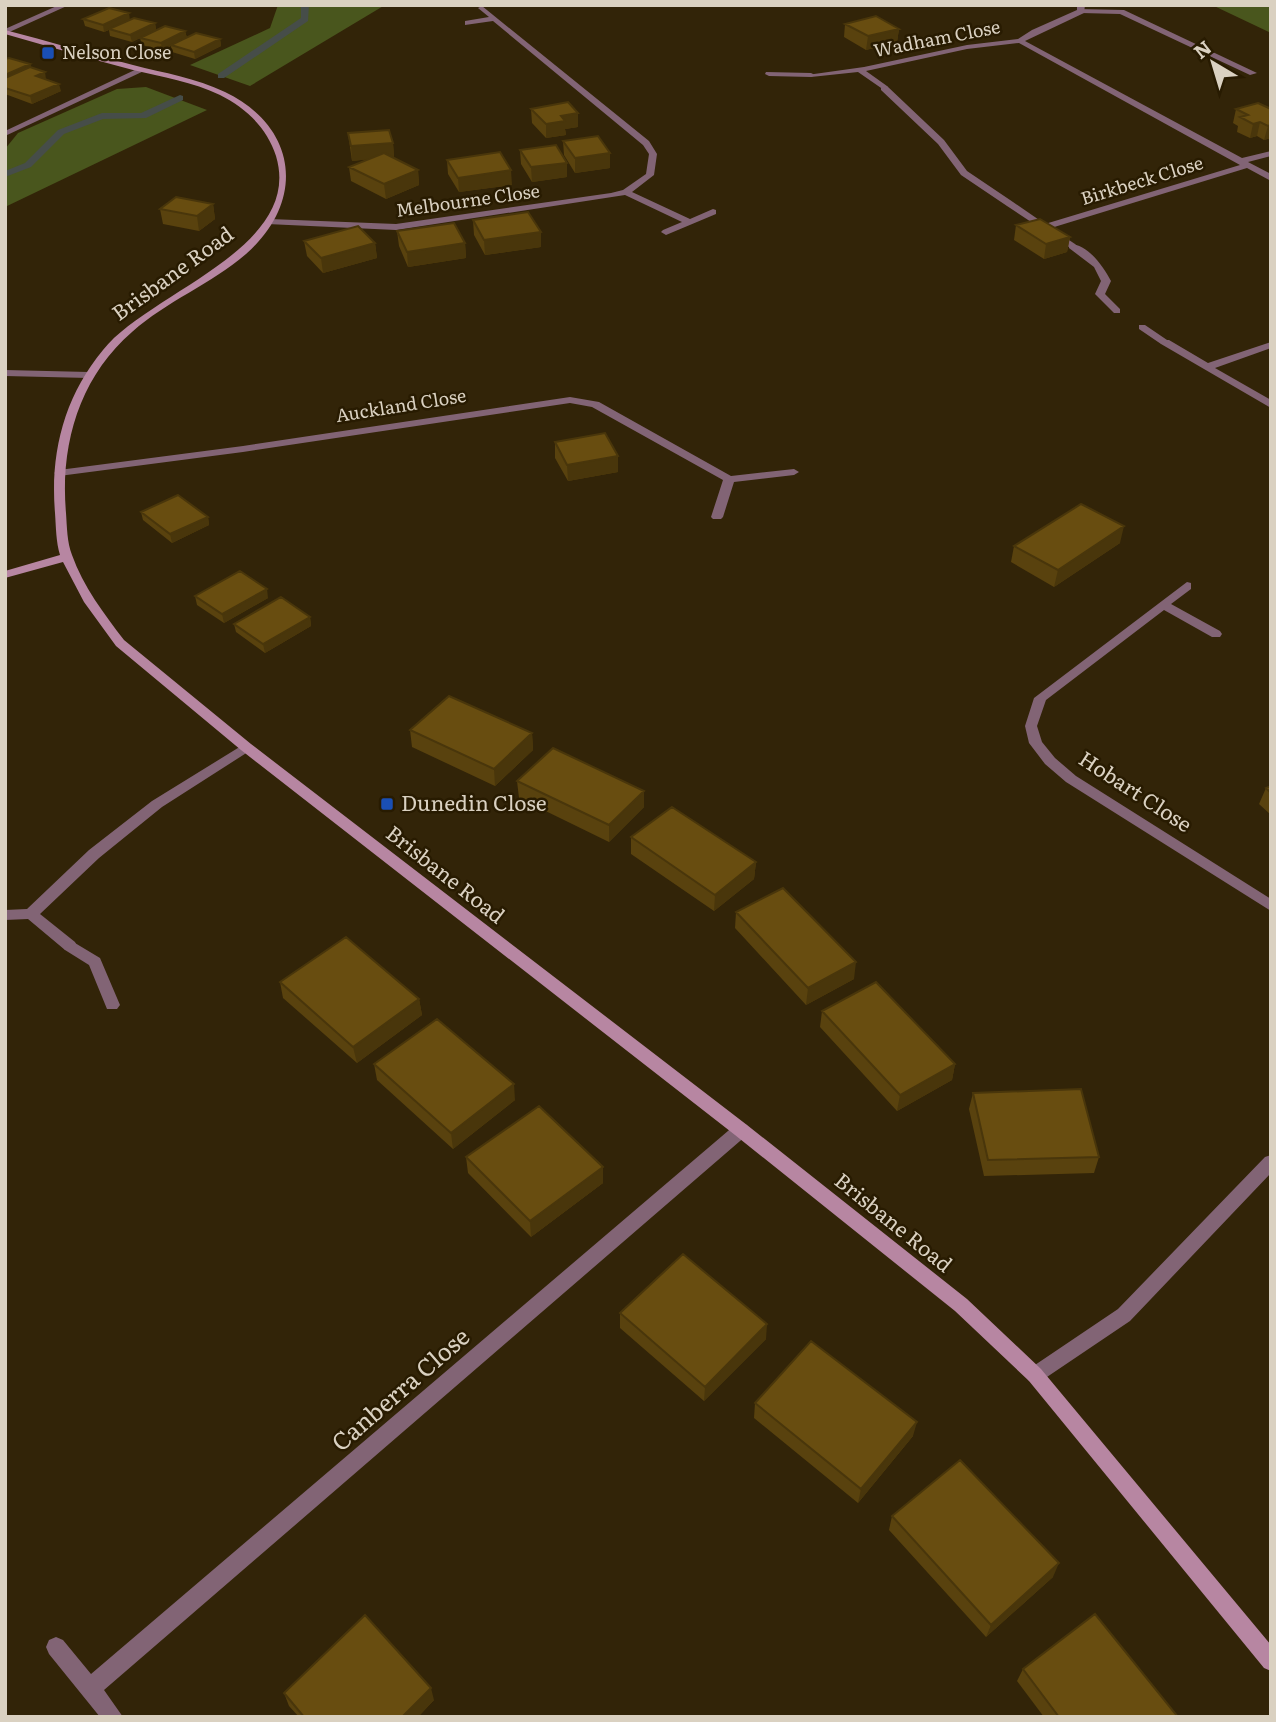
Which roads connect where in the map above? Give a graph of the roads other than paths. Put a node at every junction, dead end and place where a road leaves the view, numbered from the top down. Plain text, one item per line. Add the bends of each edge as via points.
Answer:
1 (66, 5) edge
2 (482, 8) dead end
3 (1081, 8) edge
4 (493, 19) junction
5 (468, 23) dead end
6 (5, 32) edge
7 (1020, 41) junction
8 (142, 70) junction
9 (860, 70) junction
10 (1252, 73) dead end
11 (769, 74) dead end
12 (5, 134) edge
13 (1271, 153) edge
14 (1245, 163) junction
15 (1271, 178) edge
16 (626, 192) junction
17 (713, 212) dead end
18 (270, 222) junction
19 (690, 222) junction
20 (1045, 227) junction
21 (666, 232) dead end
22 (1116, 311) dead end
23 (1142, 327) dead end
24 (1271, 345) edge
25 (1206, 367) junction
26 (5, 373) edge
27 (89, 375) junction
28 (1271, 405) edge
29 (794, 472) dead end
30 (59, 473) junction
31 (729, 479) junction
32 (717, 517) dead end
33 (67, 558) junction
34 (5, 575) edge
35 (1187, 586) dead end
36 (1164, 605) junction
37 (1216, 634) dead end
38 (246, 747) junction
39 (1271, 905) edge
40 (32, 914) junction
41 (5, 915) edge
42 (112, 1005) dead end
43 (741, 1130) junction
44 (1271, 1161) edge
45 (1035, 1376) junction
46 (57, 1647) dead end
47 (1271, 1661) edge
48 (91, 1688) junction
49 (113, 1717) edge

1 - 6 street
2 - 4 street
3 - 7 street via 1073,17
3 - 10 street via 1121,12
4 - 5 street
4 - 16 street via 646,144 653,154 650,175
6 - 8 street, Brisbane Road
7 - 9 street, Wadham Close via 987,42
7 - 14 street
8 - 12 street
8 - 18 street, Brisbane Road via 218,92 258,118 275,141 284,165 283,189
9 - 11 street, Wadham Close
9 - 20 street, Wadham Close via 941,142 964,173
13 - 14 street, Birkbeck Close
14 - 15 street
14 - 20 street, Birkbeck Close
16 - 18 street, Melbourne Close via 415,226
16 - 19 street
17 - 19 street
18 - 27 street, Brisbane Road via 237,256 127,330
19 - 21 street
20 - 22 street via 1098,265 1107,281 1100,294
23 - 25 street
24 - 25 street
25 - 28 street
26 - 27 street
27 - 30 street, Brisbane Road via 64,432
29 - 31 street
30 - 31 street, Auckland Close via 570,400 595,404
30 - 33 street, Brisbane Road via 57,497
31 - 32 street
33 - 34 street
33 - 38 street, Brisbane Road via 87,597 120,643
35 - 36 street, Hobart Close
36 - 37 street
36 - 39 street, Hobart Close via 1040,698 1031,726 1036,743 1071,779
38 - 40 street via 157,804 94,854
38 - 43 street, Brisbane Road
40 - 41 street
40 - 42 street via 95,962
43 - 45 street, Brisbane Road via 961,1305
43 - 48 street, Canberra Close
44 - 45 street via 1124,1315
45 - 47 street, Brisbane Road
46 - 48 street
48 - 49 street

